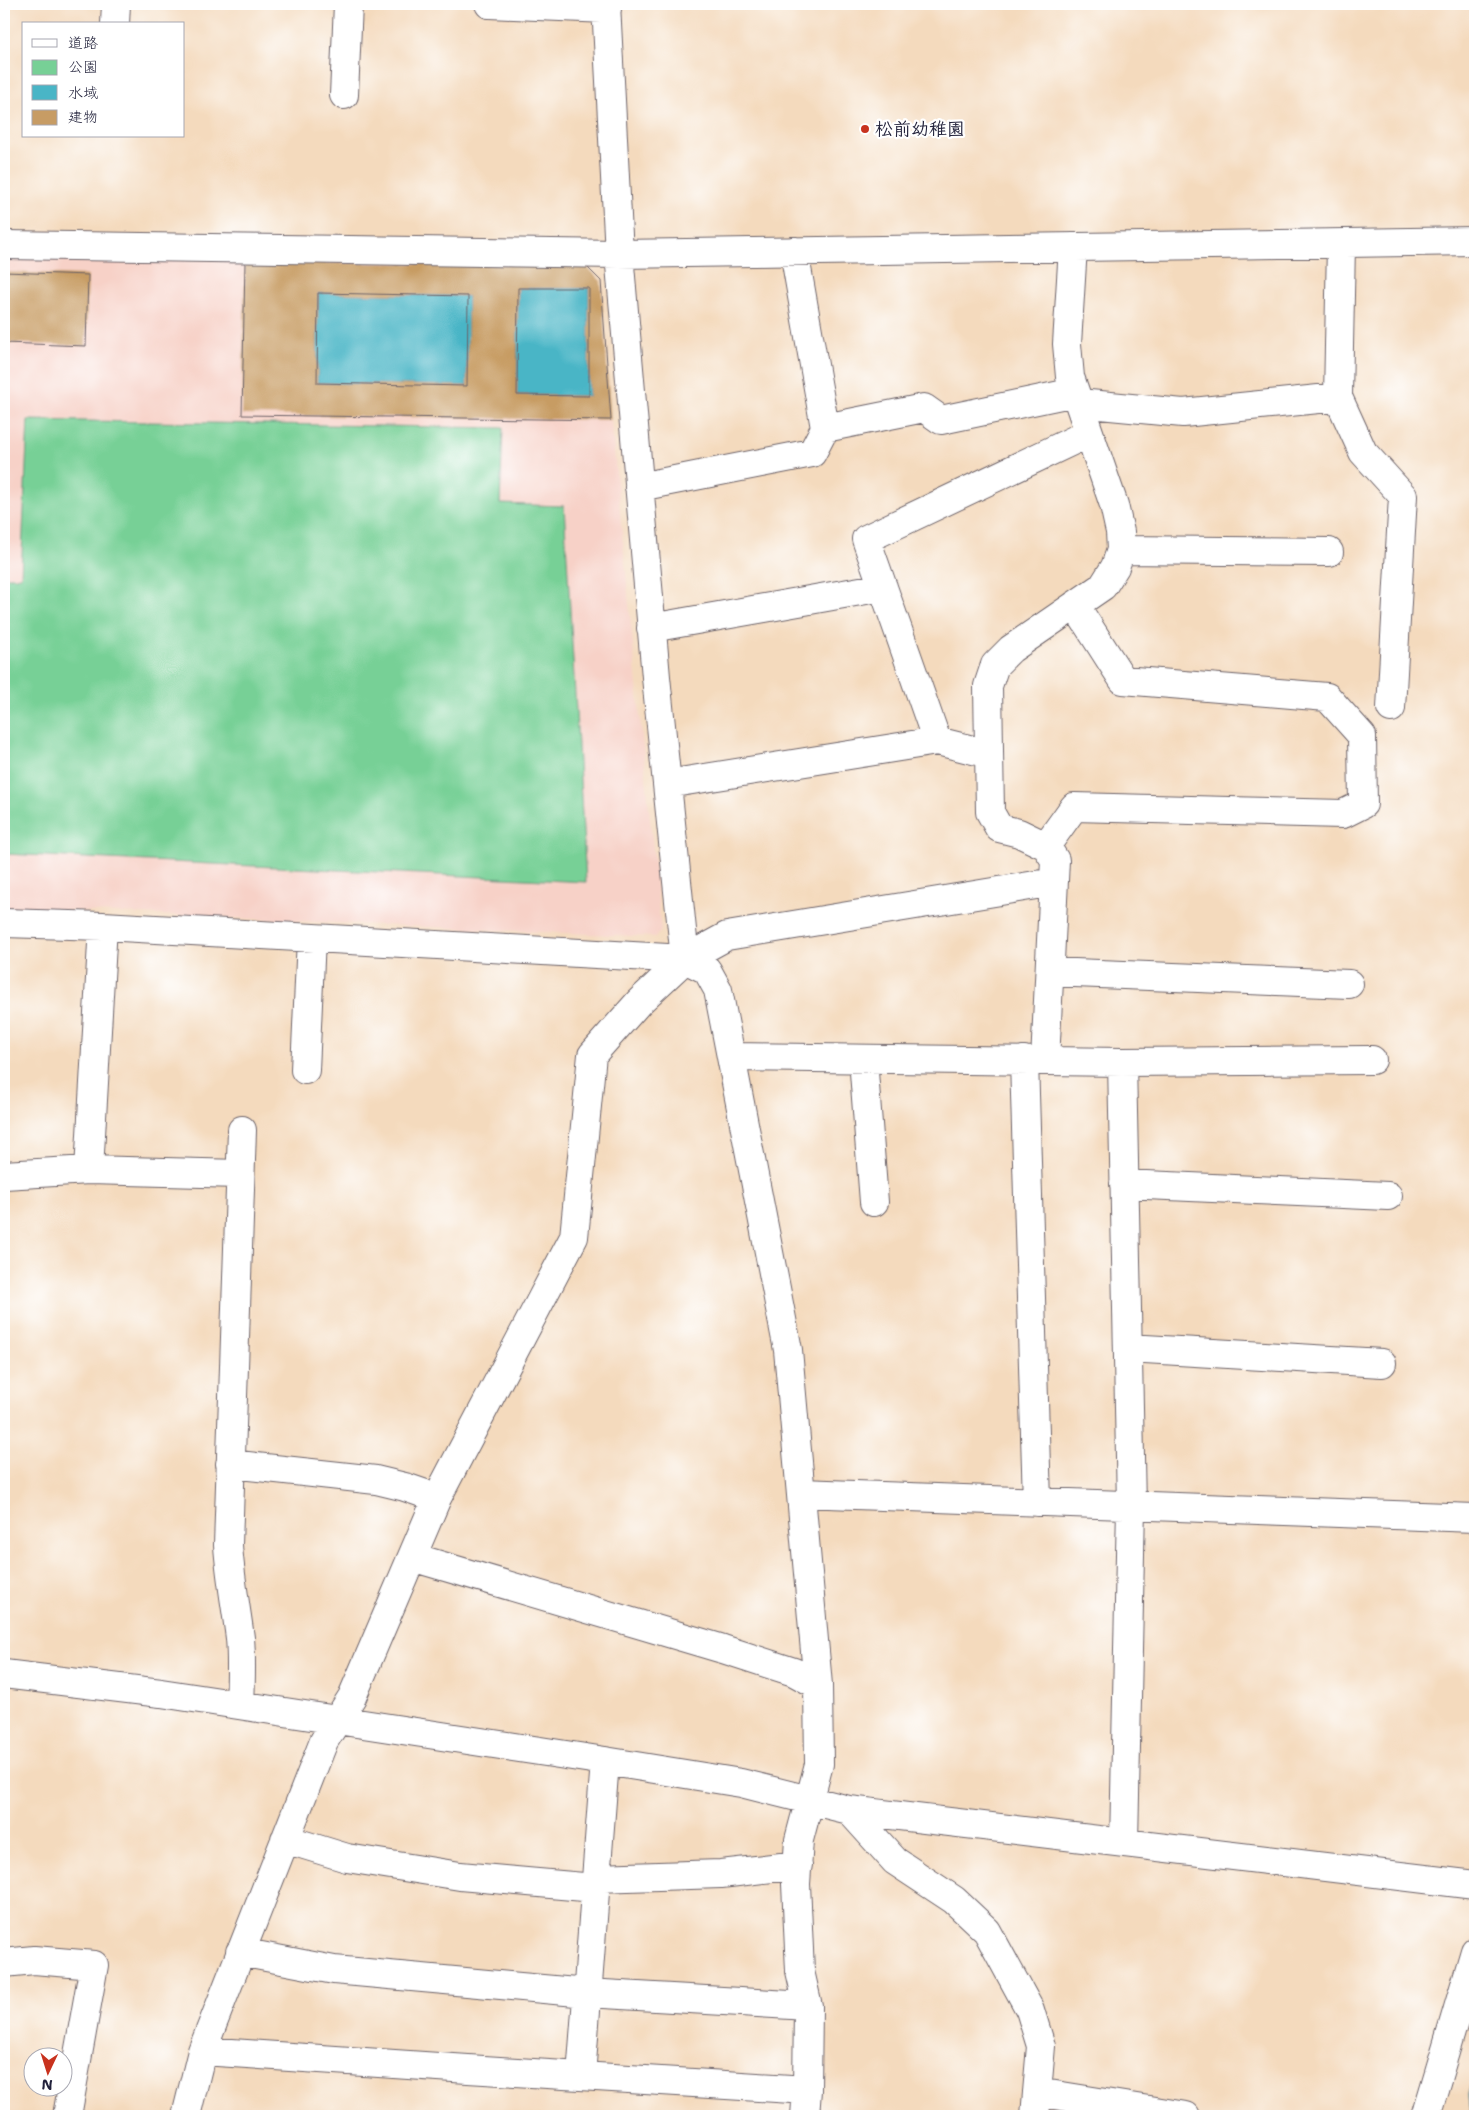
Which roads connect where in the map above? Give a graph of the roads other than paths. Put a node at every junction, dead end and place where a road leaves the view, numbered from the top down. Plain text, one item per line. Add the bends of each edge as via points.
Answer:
1 (116, 4) edge
2 (348, 4) edge
3 (489, 4) edge
4 (606, 6) edge
5 (115, 22) edge
6 (344, 95) dead end
7 (1475, 242) edge
8 (1341, 244) junction
9 (4, 245) edge
10 (1073, 247) junction
11 (794, 251) junction
12 (620, 254) junction
13 (1077, 397) junction
14 (1338, 397) junction
15 (825, 428) junction
16 (1089, 433) junction
17 (640, 487) junction
18 (1121, 550) junction
19 (1329, 552) dead end
20 (883, 587) junction
21 (1075, 605) junction
22 (651, 628) junction
23 (1391, 708) dead end
24 (937, 740) junction
25 (989, 754) junction
26 (667, 784) junction
27 (1046, 846) junction
28 (1054, 882) junction
29 (4, 923) edge
30 (103, 926) junction
31 (311, 938) junction
32 (685, 960) junction
33 (1050, 972) junction
34 (1349, 984) dead end
35 (731, 1057) junction
36 (863, 1059) junction
37 (1034, 1060) junction
38 (1372, 1060) dead end
39 (1122, 1062) junction
40 (306, 1070) dead end
41 (242, 1130) dead end
42 (89, 1170) junction
43 (240, 1174) junction
44 (4, 1175) edge
45 (1124, 1184) junction
46 (1388, 1196) dead end
47 (874, 1202) dead end
48 (1128, 1348) junction
49 (1382, 1363) dead end
50 (230, 1464) junction
51 (800, 1494) junction
52 (437, 1498) junction
53 (1037, 1502) junction
54 (1131, 1506) junction
55 (1475, 1518) edge
56 (412, 1557) junction
57 (4, 1674) edge
58 (818, 1685) junction
59 (240, 1705) junction
60 (338, 1720) junction
61 (605, 1761) junction
62 (811, 1801) junction
63 (849, 1810) junction
64 (285, 1839) junction
65 (1124, 1843) junction
66 (798, 1865) junction
67 (596, 1883) junction
68 (1475, 1885) edge
69 (1475, 1951) edge
70 (240, 1952) junction
71 (4, 1963) edge
72 (587, 1993) junction
73 (808, 2006) junction
74 (202, 2051) junction
75 (581, 2076) junction
76 (808, 2090) junction
77 (1036, 2104) edge
78 (67, 2116) edge
79 (186, 2116) edge
80 (805, 2116) edge
81 (1186, 2116) edge
82 (1426, 2116) edge

1 - 5 street
2 - 6 street
3 - 4 street
4 - 12 street
7 - 8 street
8 - 10 street
8 - 14 street
9 - 12 street
10 - 11 street
10 - 13 street via 1066,344 1070,377
11 - 12 street
11 - 15 street
12 - 17 street
13 - 14 street via 1183,414
13 - 15 street via 941,420 924,408
13 - 16 street
14 - 23 street via 1364,452 1403,496
15 - 17 street via 812,453
16 - 18 street via 1114,505
16 - 20 street via 866,539
17 - 22 street
18 - 19 street
18 - 21 street via 1103,586
20 - 22 street
20 - 24 street
21 - 25 street via 1011,649 995,665 988,686
21 - 27 street via 1123,680 1327,697 1362,736 1363,804 1343,814 1074,807
22 - 26 street
24 - 25 street
24 - 26 street
25 - 27 street via 990,812 999,828
26 - 32 street
27 - 28 street via 1055,860
28 - 32 street via 727,936
28 - 33 street
29 - 30 street
30 - 31 street
30 - 42 street
31 - 32 street
31 - 40 street
32 - 35 street via 707,970 718,990
32 - 52 street via 638,1002 592,1055 574,1237
33 - 34 street
33 - 37 street
35 - 36 street
35 - 51 street via 788,1350
36 - 37 street
36 - 47 street
37 - 39 street
37 - 53 street
38 - 39 street
39 - 45 street
41 - 43 street
42 - 43 street
42 - 44 street
43 - 50 street
45 - 46 street
45 - 48 street
48 - 49 street
48 - 54 street
50 - 52 street via 376,1480
50 - 59 street via 228,1545 240,1639
51 - 53 street
51 - 58 street
52 - 56 street
53 - 54 street
54 - 55 street
54 - 65 street
56 - 58 street via 723,1649 794,1672
56 - 60 street via 352,1697
57 - 59 street
58 - 62 street via 819,1764
59 - 60 street
60 - 61 street
60 - 64 street via 324,1741
61 - 62 street via 741,1783
61 - 67 street
62 - 63 street
62 - 66 street via 800,1840
63 - 65 street
63 - 77 street via 895,1861 954,1900 987,1932 1030,2010 1041,2046
64 - 67 street via 347,1858 460,1876
64 - 70 street
65 - 68 street
66 - 67 street
66 - 73 street via 800,1970
67 - 72 street
69 - 82 street
70 - 72 street via 334,1970
70 - 74 street
71 - 78 street via 34,1960 94,1964
72 - 73 street
72 - 75 street
73 - 76 street
74 - 75 street
74 - 79 street
75 - 76 street
76 - 80 street
77 - 81 street

